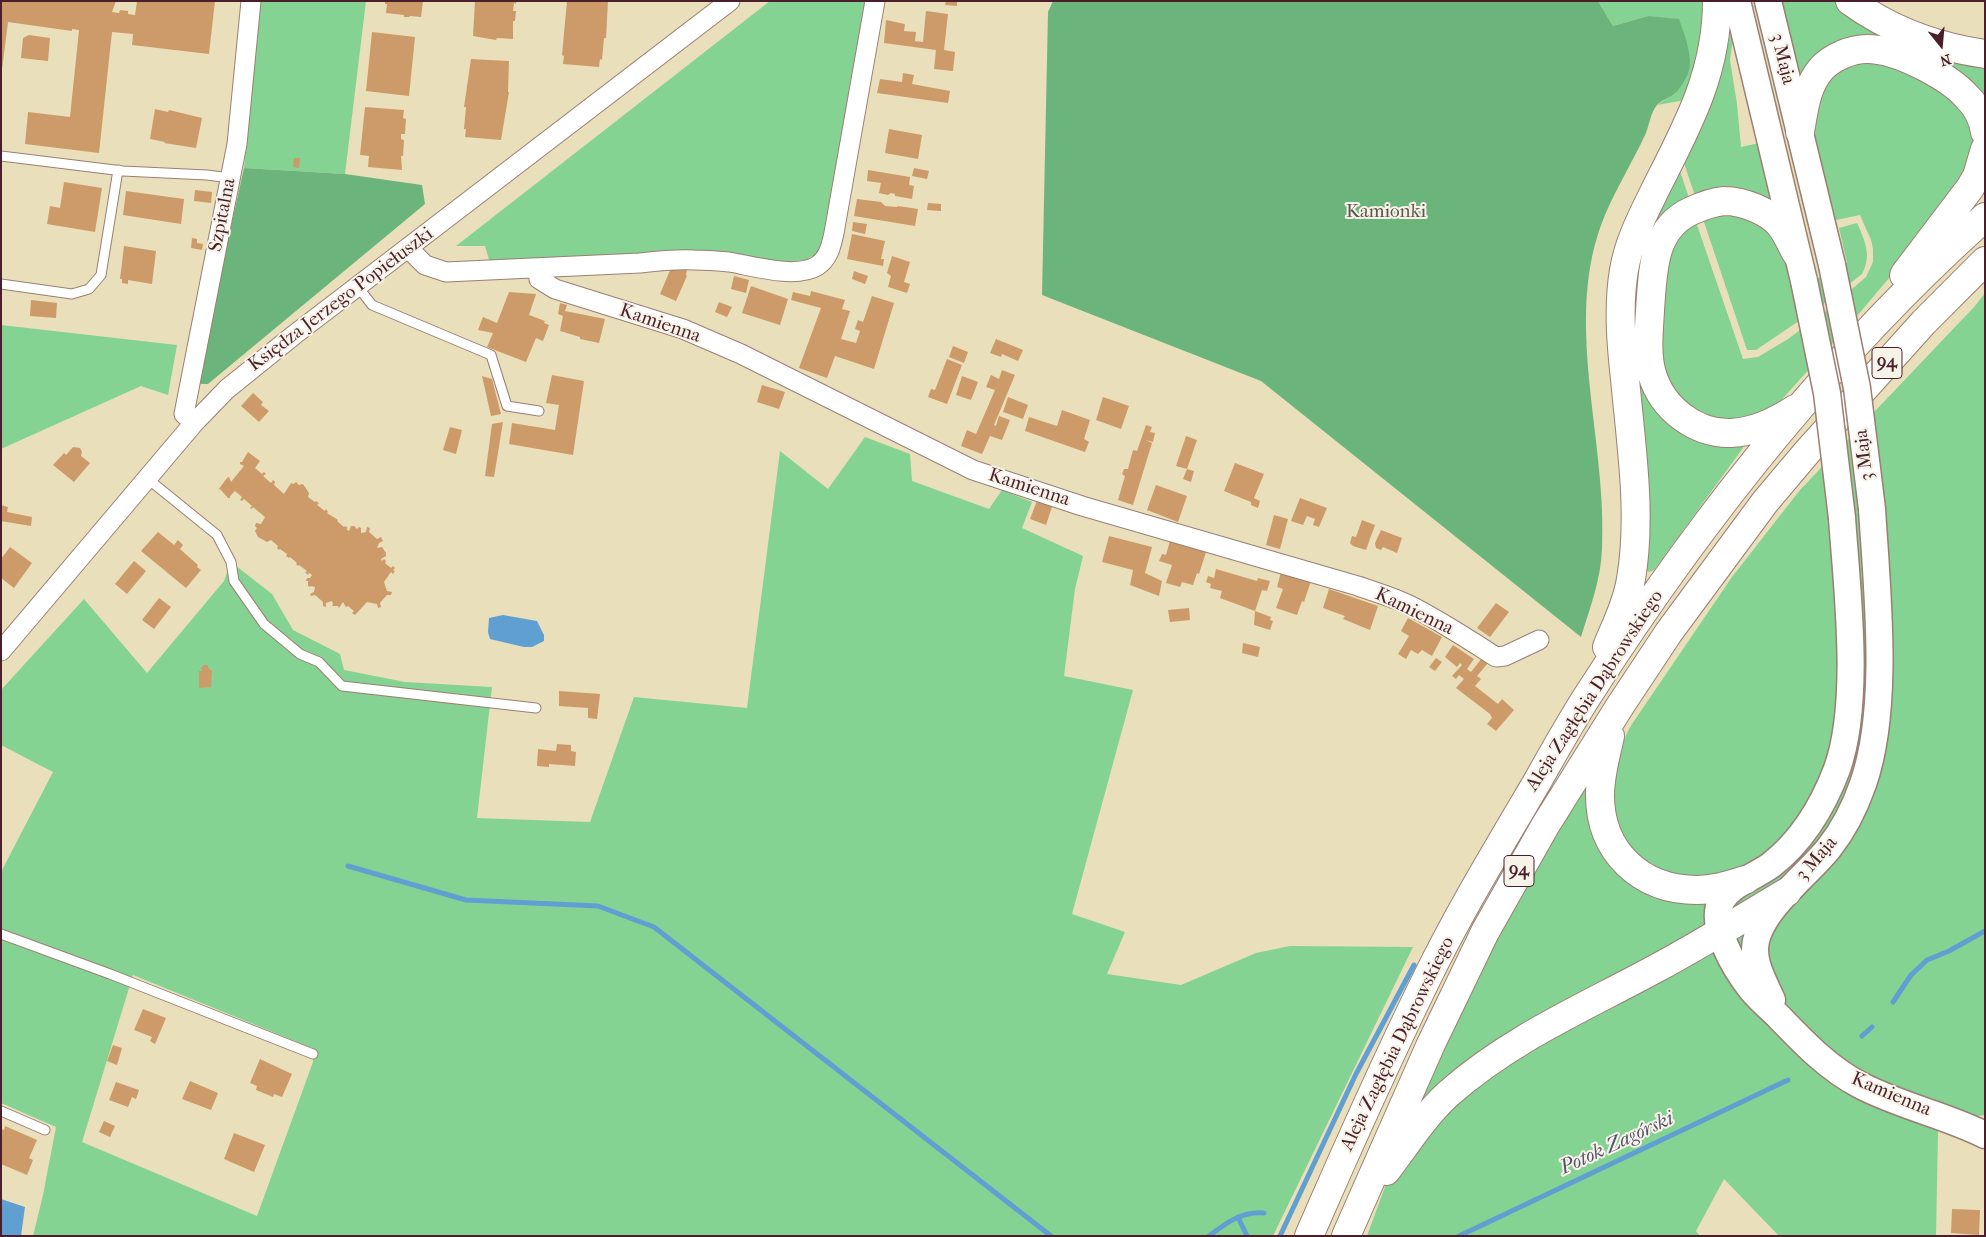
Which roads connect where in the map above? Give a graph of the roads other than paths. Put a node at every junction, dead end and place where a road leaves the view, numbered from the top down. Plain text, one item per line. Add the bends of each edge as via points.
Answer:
1 (251, 1) edge
2 (730, 1) edge
3 (875, 1) edge
4 (1717, 1) edge
5 (1737, 1) edge
6 (1768, 1) edge
7 (1850, 1) edge
8 (1985, 54) edge
9 (1800, 132) junction
10 (1985, 132) edge
11 (1985, 149) edge
12 (1, 156) edge
13 (118, 170) junction
14 (230, 178) junction
15 (1985, 217) edge
16 (408, 248) junction
17 (1796, 253) junction
18 (1985, 260) edge
19 (539, 269) junction
20 (1, 284) edge
21 (358, 287) junction
22 (1859, 342) junction
23 (1805, 403) junction
24 (539, 411) dead end
25 (194, 423) junction
26 (148, 479) junction
27 (1538, 640) dead end
28 (1, 651) edge
29 (1590, 693) junction
30 (1620, 706) junction
31 (536, 708) dead end
32 (1745, 880) junction
33 (1787, 892) junction
34 (1720, 931) junction
35 (1, 934) edge
36 (1778, 1016) junction
37 (313, 1054) dead end
38 (1, 1111) edge
39 (1978, 1127) edge
40 (45, 1130) dead end
41 (1359, 1206) junction
42 (1309, 1236) edge
43 (1346, 1236) edge

1 - 14 street, Szpitalna via 237,144
2 - 16 street, Księdza Jerzego Popiełuszki
3 - 19 street via 834,233 824,260 803,271 669,259
4 - 29 main road via 1716,35 1706,79 1694,112 1637,227 1625,265 1621,325 1636,521 1631,579
5 - 17 main road, 3 Maja
6 - 9 main road, 3 Maja
7 - 8 main road via 1883,22 1920,38
9 - 10 main road via 1806,95 1823,68 1833,59 1866,49 1895,54 1957,86 1978,111
9 - 33 main road, 3 Maja, bridge via 1857,388 1872,509 1879,653 1877,712 1870,761 1852,810 1838,836
11 - 22 main road via 1970,188 1900,280
12 - 13 lane
13 - 14 lane
13 - 20 lane via 101,275 89,289 72,294
14 - 25 street, Szpitalna via 184,414
15 - 22 main road, Aleja Zagłębia Dąbrowskiego / 94
16 - 19 street via 425,265 446,272
16 - 21 street, Księdza Jerzego Popiełuszki
17 - 23 main road via 1781,226 1747,205 1719,202 1684,214 1664,235 1655,257 1648,348 1652,375 1661,393 1681,416 1713,432 1743,431 1778,418
17 - 32 main road, 3 Maja, bridge via 1827,392 1842,518 1850,658 1848,710 1838,767 1823,801 1798,838 1770,866
18 - 30 main road, Aleja Zagłębia Dąbrowskiego / 94 via 1924,322 1765,502 1669,632
19 - 27 street, Kamienna via 539,278 555,289 683,329 725,347 973,470 1082,506 1367,589 1408,605 1496,657 1506,656
21 - 24 lane via 372,305 491,355 507,406
21 - 25 street, Księdza Jerzego Popiełuszki via 248,370
22 - 23 main road, Aleja Zagłębia Dąbrowskiego / 94
23 - 29 main road, Aleja Zagłębia Dąbrowskiego / 94 via 1680,561
25 - 26 street, Księdza Jerzego Popiełuszki
26 - 28 street, Księdza Jerzego Popiełuszki
26 - 31 lane via 217,535 231,562 234,581 264,624 300,654 319,662 342,686
29 - 42 main road, Aleja Zagłębia Dąbrowskiego / 94 via 1492,858 1426,981
30 - 32 main road via 1602,770 1600,795 1607,834 1619,855 1634,870 1654,882 1682,889 1721,888
30 - 41 main road, Aleja Zagłębia Dąbrowskiego / 94 via 1545,826 1485,932
32 - 34 main road, 3 Maja via 1725,896 1719,906 1717,922
33 - 34 main road
33 - 36 main road, Kamienna via 1761,926 1755,949 1756,961
34 - 36 main road, Kamienna via 1735,966 1751,990
34 - 41 main road via 1658,968 1551,1022 1471,1076 1432,1111
35 - 37 lane
36 - 39 main road, Kamienna via 1804,1043 1862,1086
38 - 40 lane
41 - 43 main road, Aleja Zagłębia Dąbrowskiego / 94

